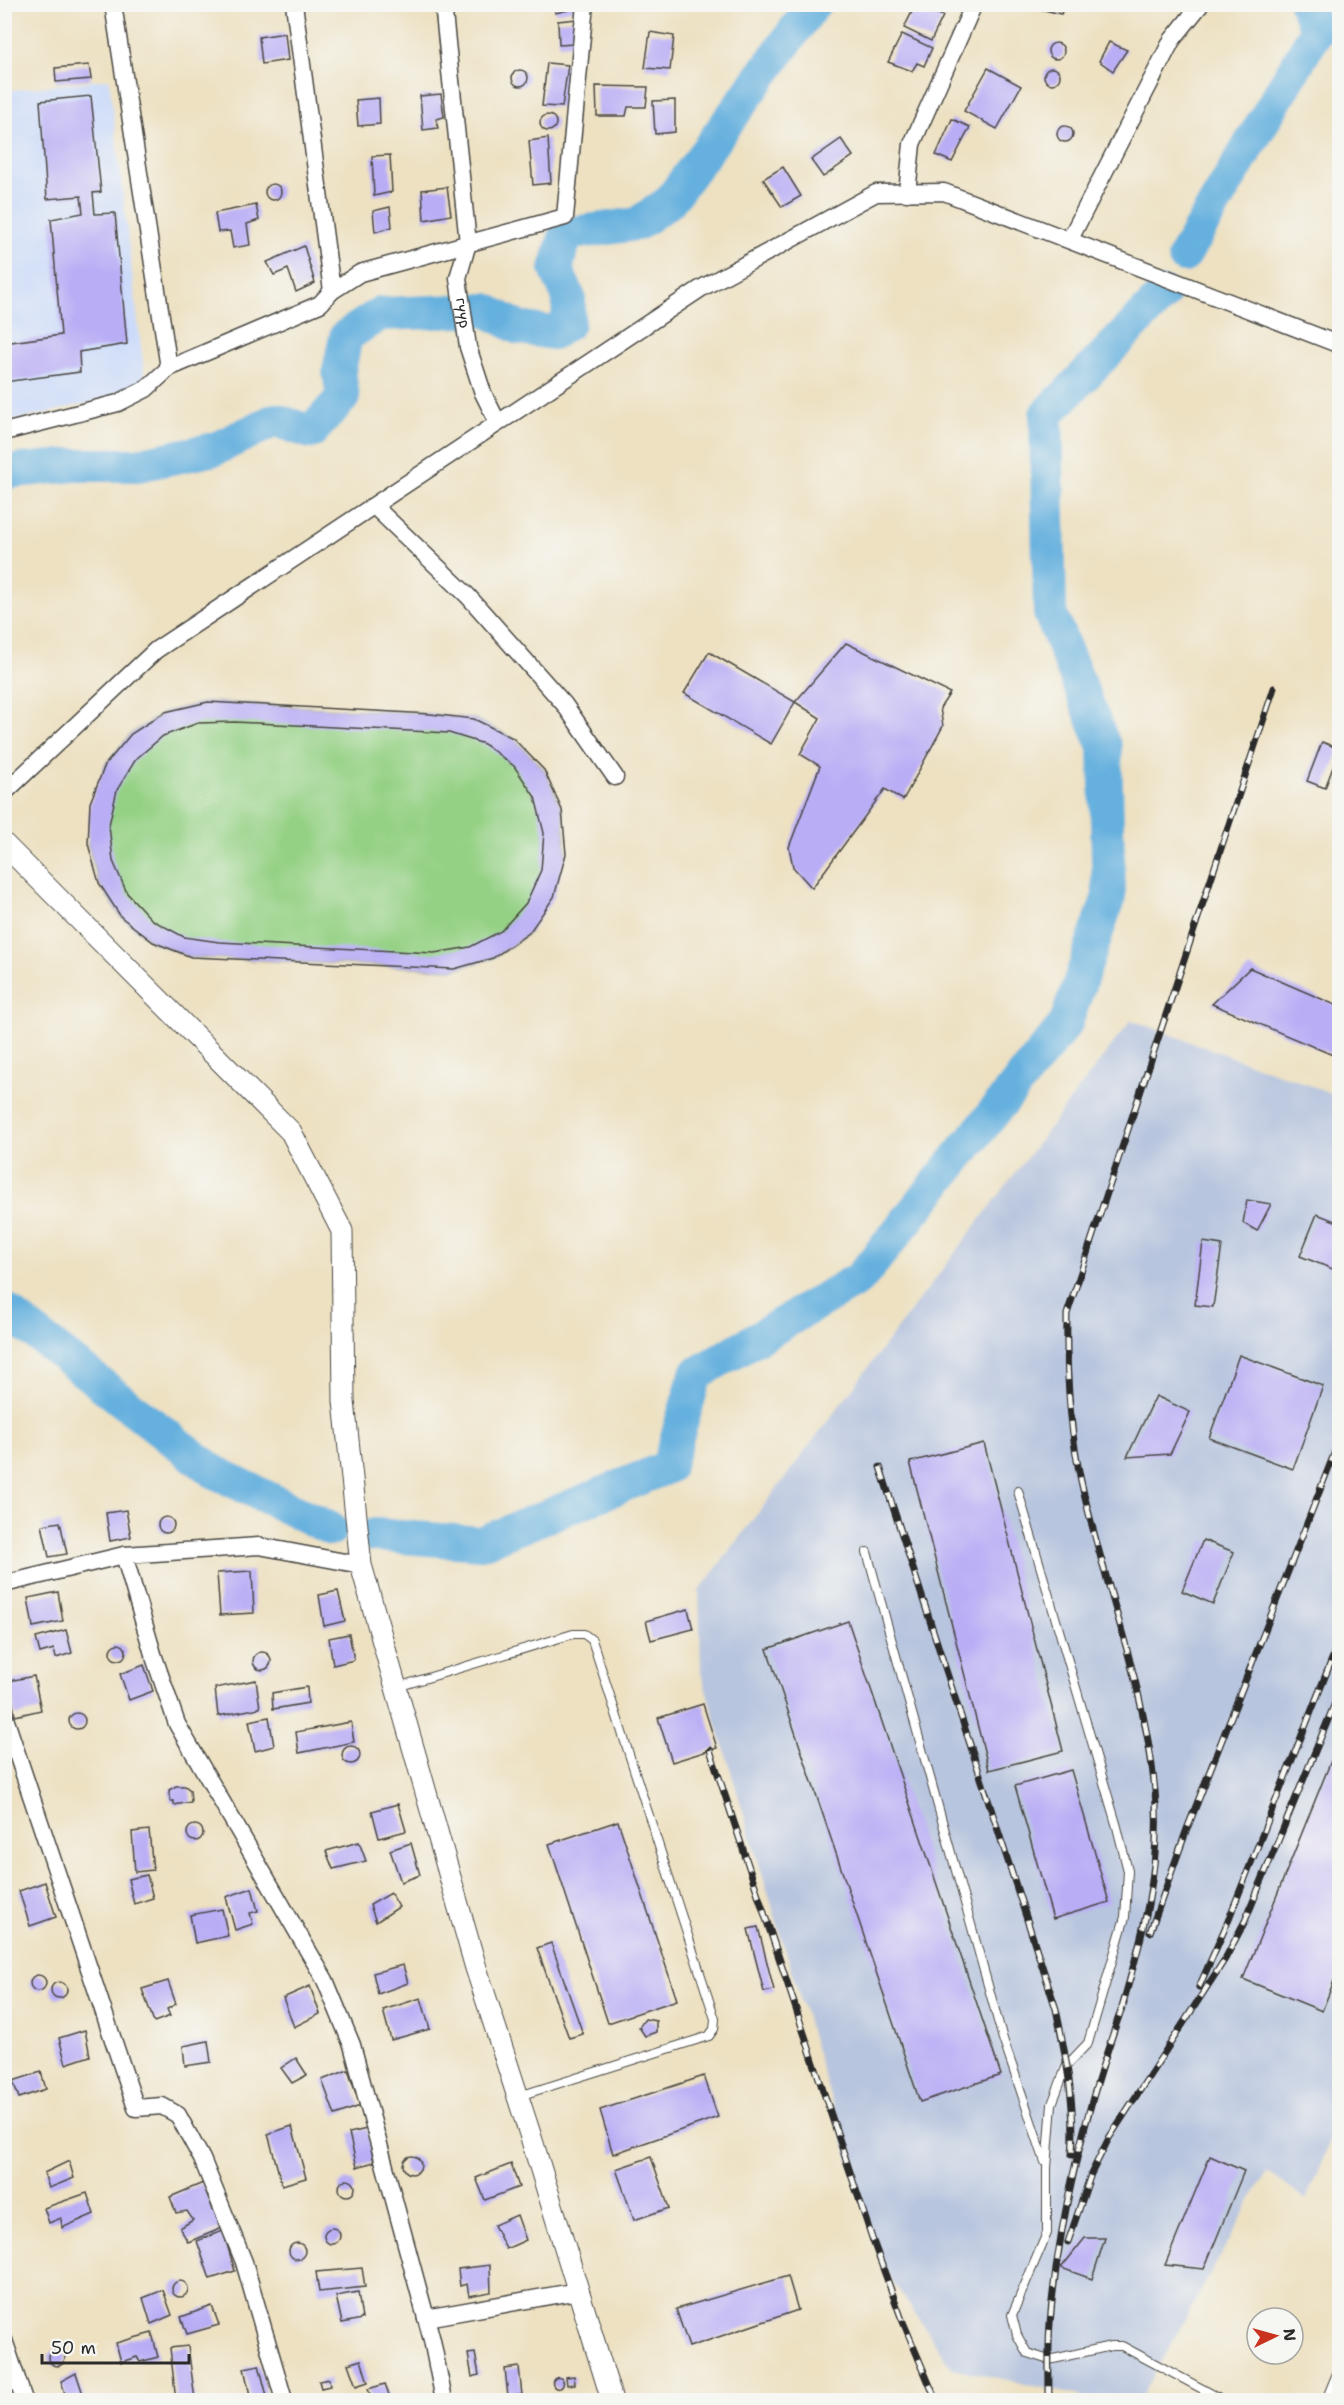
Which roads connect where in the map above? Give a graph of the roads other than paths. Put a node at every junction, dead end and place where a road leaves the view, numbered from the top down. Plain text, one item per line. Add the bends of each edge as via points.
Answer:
1 (113, 4) edge
2 (294, 4) edge
3 (443, 4) edge
4 (585, 4) edge
5 (974, 4) edge
6 (1201, 4) edge
7 (907, 193) junction
8 (1070, 238) junction
9 (468, 243) junction
10 (333, 291) junction
11 (1340, 345) edge
12 (169, 368) junction
13 (498, 423) junction
14 (4, 432) edge
15 (374, 506) junction
16 (615, 777) dead end
17 (4, 793) edge
18 (4, 844) edge
19 (1018, 1491) dead end
20 (867, 1552) dead end
21 (124, 1556) junction
22 (361, 1565) junction
23 (4, 1584) edge
24 (396, 1687) junction
25 (4, 1715) edge
26 (518, 2096) junction
27 (1047, 2168) junction
28 (578, 2291) junction
29 (426, 2318) junction
30 (4, 2340) edge
31 (1340, 2366) edge
32 (24, 2400) edge
33 (284, 2400) edge
34 (444, 2400) edge
35 (612, 2400) edge
36 (1223, 2400) edge
37 (1326, 2400) edge

1 - 12 street
2 - 10 street
3 - 9 street
4 - 9 street via 565,217
5 - 7 street via 912,144
6 - 8 street via 1172,40
7 - 8 street via 944,192
7 - 13 street via 876,193 700,289
8 - 11 street
9 - 10 street via 360,273
9 - 13 street, гүүр via 459,278 468,347
10 - 12 street via 320,304
12 - 14 street via 146,389 118,403
13 - 15 street
15 - 16 street via 468,596 549,687
15 - 17 street via 156,650
18 - 22 street via 291,1131 342,1231 344,1401
19 - 27 lane via 1128,1871 1125,1917 1088,2043 1067,2065 1052,2104
20 - 27 lane via 1003,2039
21 - 22 street via 259,1546
21 - 23 street
21 - 29 street via 177,1724 325,1980 352,2045
22 - 24 street
24 - 26 street via 476,1968
24 - 26 lane via 573,1634 584,1634 592,1640 715,2019 709,2036
25 - 33 street via 136,2108 162,2106 178,2115 202,2159 244,2262
26 - 28 street
27 - 36 lane via 1047,2233 1012,2314 1027,2353 1049,2360 1122,2346
28 - 29 street
28 - 35 street
29 - 34 street
30 - 32 street
31 - 37 lane

